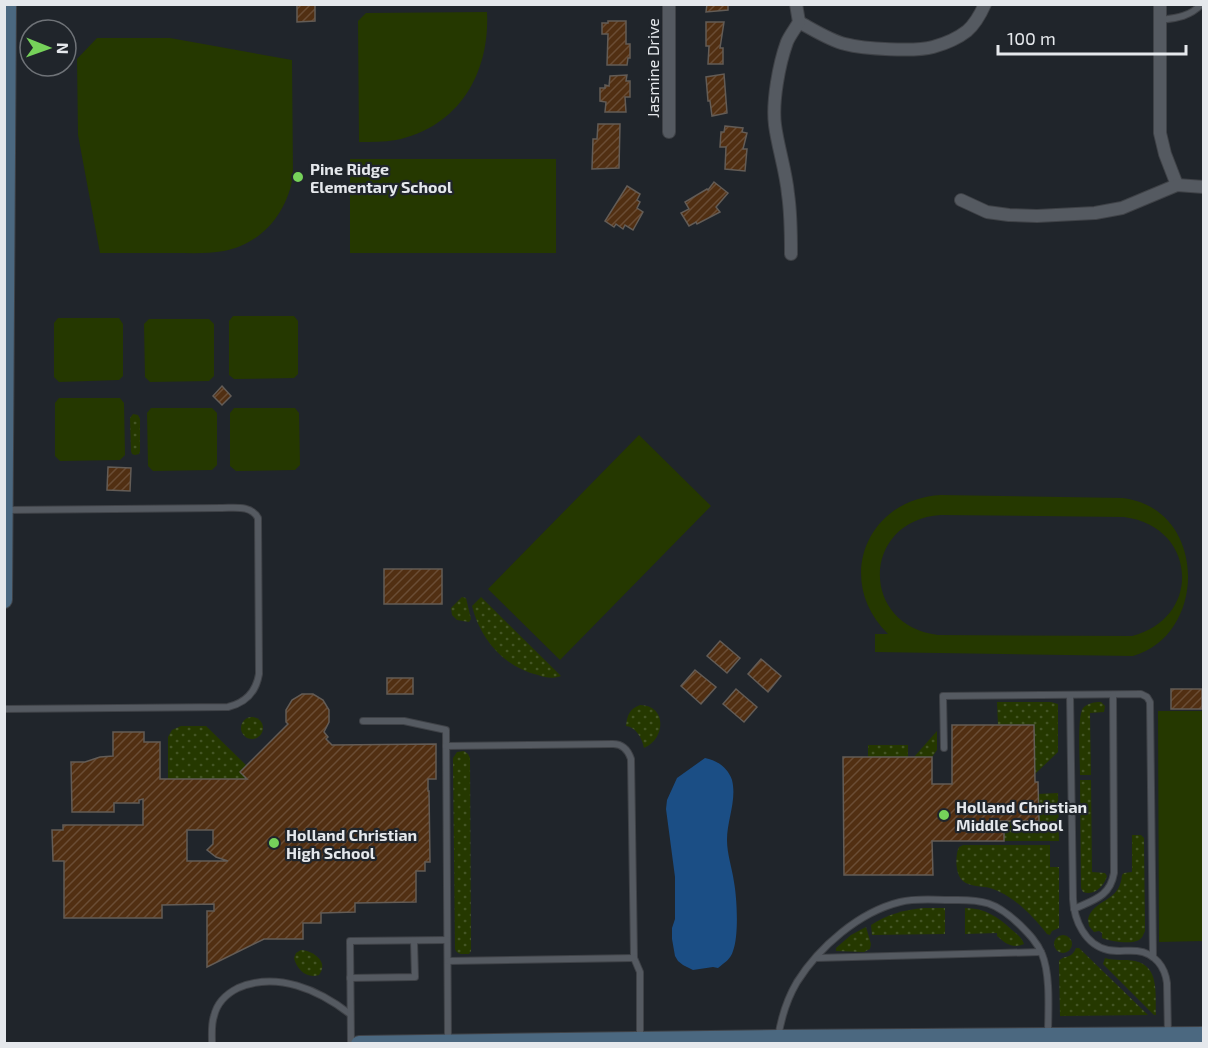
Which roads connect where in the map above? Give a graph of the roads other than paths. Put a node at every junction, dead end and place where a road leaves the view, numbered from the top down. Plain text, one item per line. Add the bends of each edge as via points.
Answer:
1 (8, 4) edge
2 (669, 4) edge
3 (796, 4) edge
4 (985, 4) edge
5 (1160, 4) edge
6 (1202, 4) edge
7 (1160, 20) junction
8 (799, 22) junction
9 (669, 132) dead end
10 (1176, 185) junction
11 (1203, 187) edge
12 (961, 200) dead end
13 (790, 254) dead end
14 (5, 439) edge
15 (5, 461) edge
16 (6, 510) edge
17 (4, 600) edge
18 (1070, 695) junction
19 (1113, 695) junction
20 (4, 709) edge
21 (363, 721) dead end
22 (446, 746) junction
23 (944, 748) dead end
24 (1074, 909) junction
25 (414, 940) junction
26 (447, 940) junction
27 (1041, 952) junction
28 (1153, 957) junction
29 (634, 958) junction
30 (816, 958) junction
31 (448, 962) junction
32 (350, 978) junction
33 (350, 1014) junction
34 (1168, 1035) junction
35 (1203, 1035) edge
36 (1048, 1036) junction
37 (778, 1038) junction
38 (640, 1040) junction
39 (854, 1041) edge
40 (448, 1042) edge
41 (212, 1044) edge
42 (351, 1044) edge
43 (359, 1044) edge

1 - 14 street
2 - 9 street, Jasmine Drive
3 - 8 street
4 - 8 street via 968,30 931,48 844,44
5 - 7 street
6 - 7 lane via 1194,12
7 - 10 street via 1160,133
8 - 13 street via 782,59 775,104 791,223
10 - 11 street
10 - 12 street via 1122,208 1095,213 1037,216 987,212
14 - 15 street
15 - 16 street
16 - 17 street
16 - 20 lane via 252,510 258,518 259,674 249,695 228,707
18 - 19 lane
18 - 23 lane via 943,696
18 - 24 lane
19 - 24 lane via 1113,881 1105,893
19 - 28 lane via 1143,695 1150,702
21 - 22 lane via 404,721 446,730
22 - 26 lane
22 - 29 lane via 617,744 625,748 631,759
24 - 28 lane via 1082,931 1094,943 1109,950 1142,952
25 - 26 lane
25 - 32 lane via 350,941
25 - 32 lane via 415,977
26 - 31 lane
27 - 30 lane
27 - 30 lane via 1008,914 989,903 967,899 919,900 889,905 861,919
27 - 36 lane via 1047,972
28 - 34 lane via 1166,976
29 - 31 lane
29 - 38 lane via 640,972
30 - 37 lane via 789,999
31 - 40 lane
32 - 33 lane
33 - 41 lane via 307,988 259,982 234,990 222,1000 214,1016
33 - 42 lane
34 - 35 street
34 - 36 street
36 - 39 street
37 - 38 street
37 - 39 street
38 - 40 street
40 - 43 street

